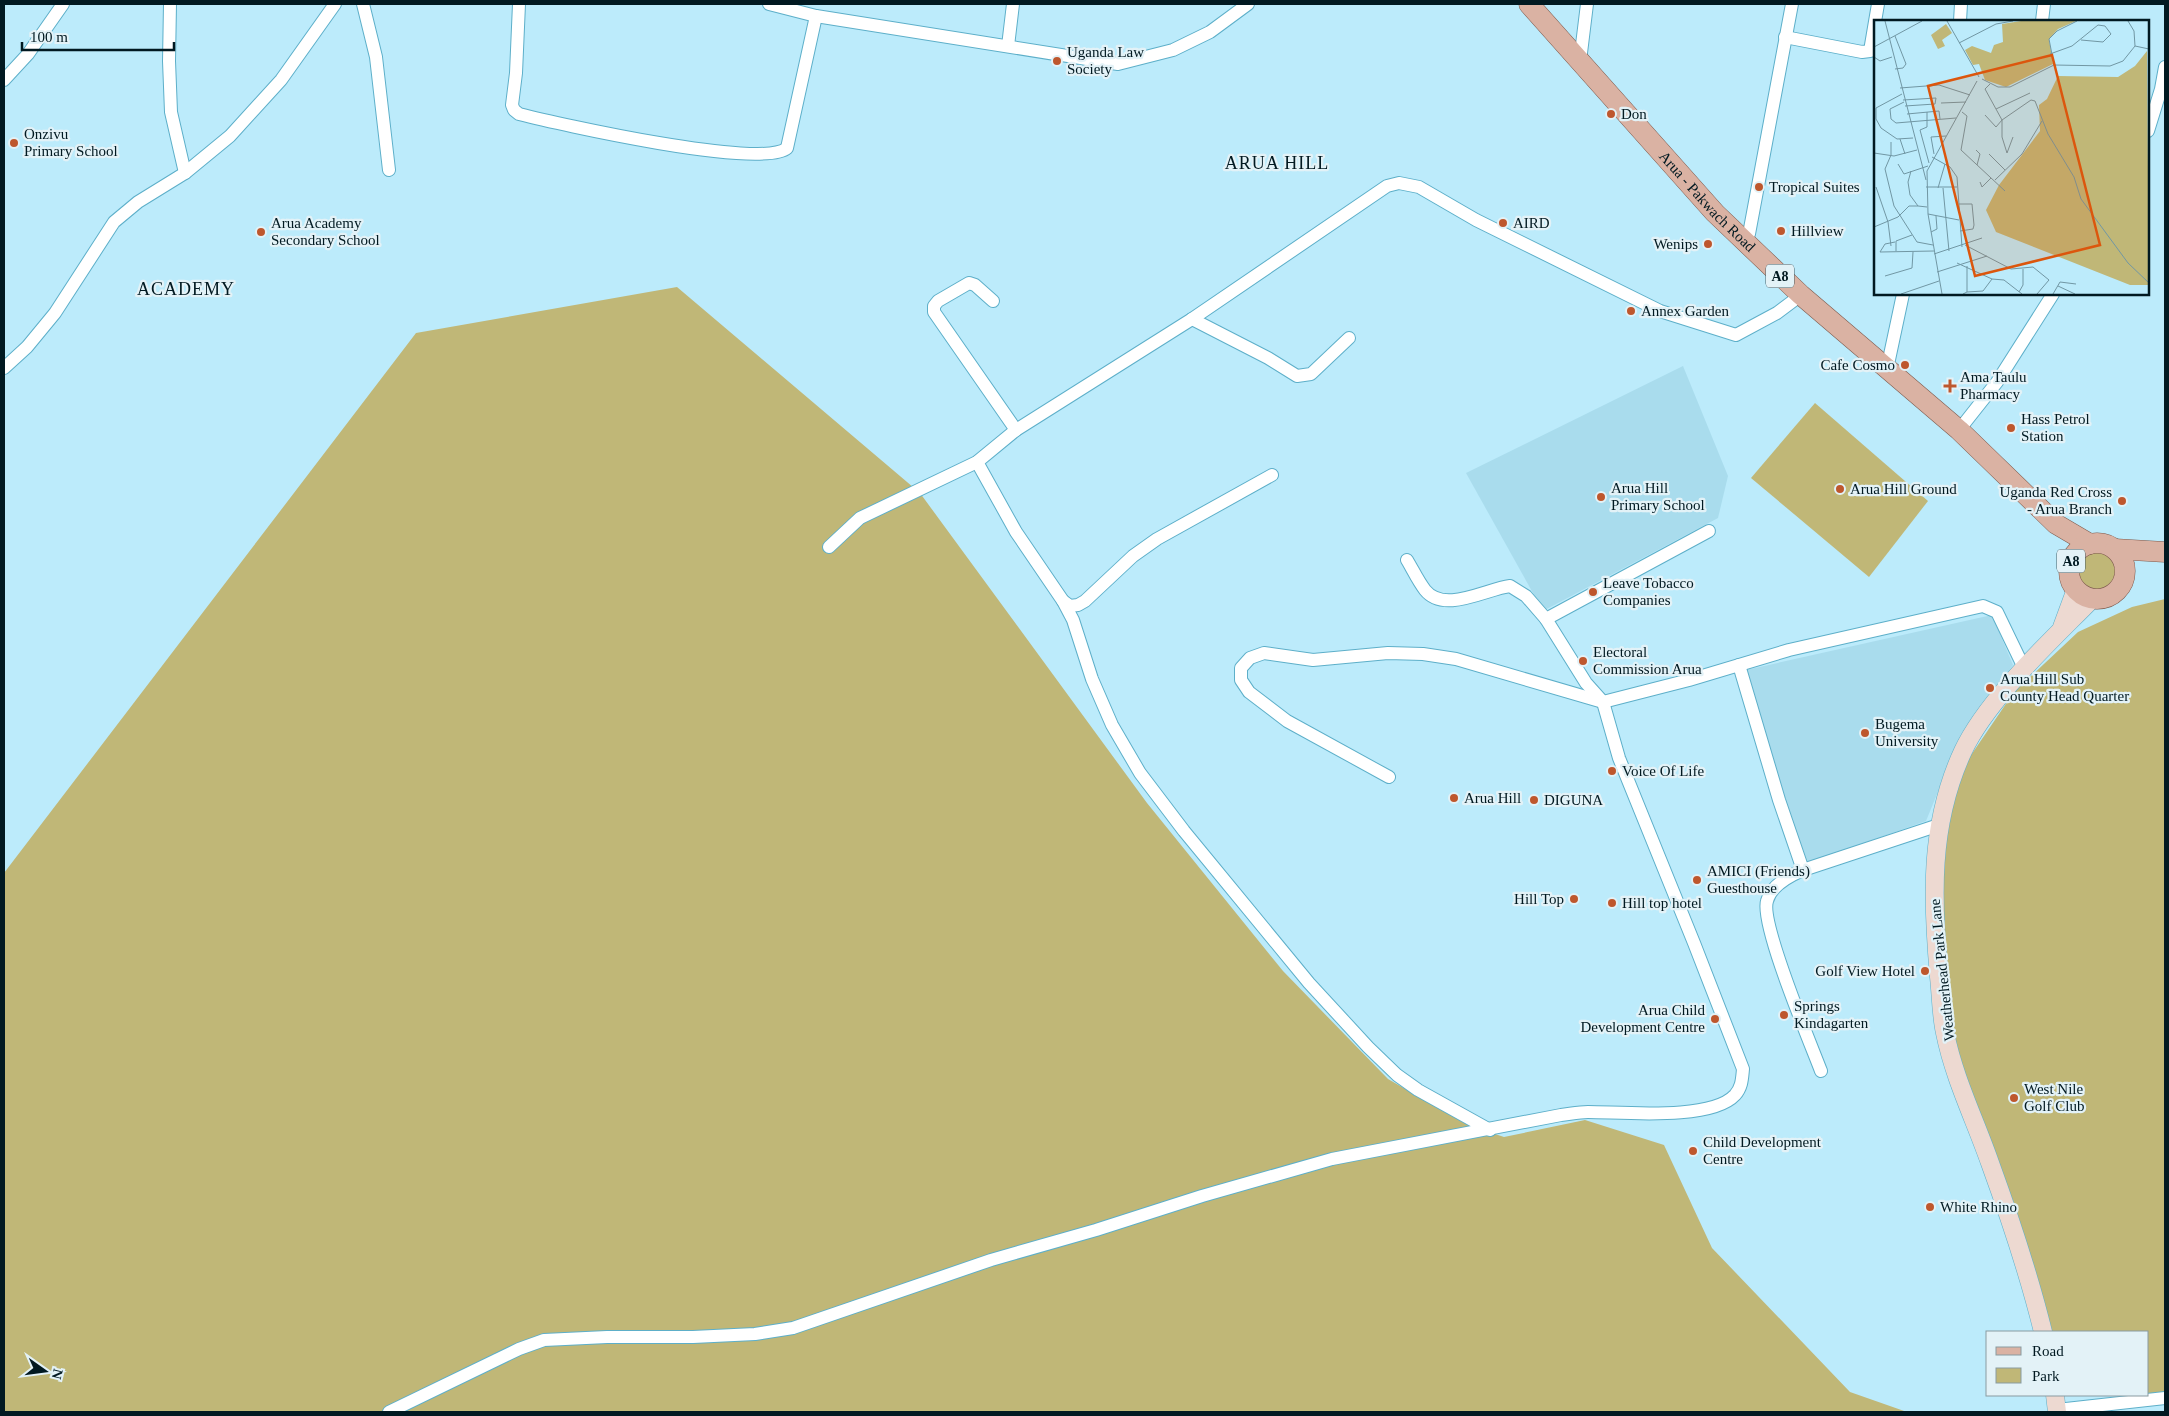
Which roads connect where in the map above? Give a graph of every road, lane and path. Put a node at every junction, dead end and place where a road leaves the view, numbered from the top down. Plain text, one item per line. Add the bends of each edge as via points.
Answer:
1 (63, 4) edge
2 (170, 4) edge
3 (336, 4) edge
4 (363, 4) edge
5 (519, 4) edge
6 (769, 4) edge
7 (1014, 4) edge
8 (1248, 4) edge
9 (1529, 4) edge
10 (1587, 4) edge
11 (1792, 4) edge
12 (1878, 4) edge
13 (1961, 4) edge
14 (2044, 4) edge
15 (816, 16) junction
16 (1875, 20) edge
17 (1960, 20) edge
18 (2042, 20) edge
19 (1874, 28) edge
20 (1785, 36) junction
21 (1008, 46) junction
22 (1580, 61) junction
23 (2165, 67) edge
24 (4, 80) edge
25 (2149, 128) edge
26 (389, 170) dead end
27 (185, 173) junction
28 (1742, 240) junction
29 (1801, 295) junction
30 (1903, 295) edge
31 (2052, 295) edge
32 (994, 301) dead end
33 (1192, 319) junction
34 (1349, 338) dead end
35 (4, 368) edge
36 (1887, 369) junction
37 (1016, 430) junction
38 (1959, 430) junction
39 (976, 462) junction
40 (1272, 475) dead end
41 (2056, 524) junction
42 (1709, 531) dead end
43 (2090, 544) junction
44 (829, 548) dead end
45 (2116, 549) junction
46 (2165, 552) edge
47 (1408, 560) dead end
48 (2070, 564) junction
49 (2125, 574) junction
50 (2076, 589) junction
51 (2093, 598) junction
52 (1063, 601) junction
53 (1546, 619) junction
54 (2060, 632) junction
55 (1739, 665) junction
56 (2025, 670) junction
57 (1603, 702) junction
58 (1389, 777) dead end
59 (1939, 825) junction
60 (1803, 870) junction
61 (1821, 1071) dead end
62 (1490, 1130) junction
63 (2043, 1331) edge
64 (2165, 1398) edge
65 (2056, 1406) edge
66 (389, 1412) edge

1 - 24 street via 28,54
2 - 27 street via 171,112
3 - 27 street via 263,102 230,136
4 - 26 street via 376,57
5 - 15 street via 512,105 519,114 679,146 746,154 776,154 787,148
6 - 15 street
7 - 21 street
8 - 21 street via 1210,32 1173,50 1118,64
9 - 22 main road, Arua - Pakwach Road / A8
10 - 22 street
11 - 20 street
12 - 16 street
13 - 17 street
14 - 18 street
15 - 21 street
19 - 20 street via 1870,51 1862,52
20 - 28 street via 1749,234
22 - 28 main road, Arua - Pakwach Road / A8
23 - 25 street
27 - 35 street via 138,202 114,222 55,313 27,348
28 - 29 main road, Arua - Pakwach Road / A8
29 - 33 street via 1736,335 1660,311 1476,220 1419,187 1399,183 1387,186
29 - 36 main road, Arua - Pakwach Road / A8
30 - 36 street
31 - 38 street via 1997,382
32 - 37 street via 969,283 938,302 934,312
33 - 34 street via 1297,376 1311,374
33 - 37 street
36 - 38 main road, Arua - Pakwach Road / A8
37 - 39 street
38 - 41 main road, Arua - Pakwach Road / A8
39 - 44 street via 860,518
39 - 52 street via 1016,532
40 - 52 street via 1144,548 1078,605 1070,606
41 - 43 main road, Arua - Pakwach Road / A8
41 - 48 main road, Arua - Pakwach Road
42 - 53 street
43 - 45 main road, A8 via 2104,543
43 - 48 main road, A8 via 2077,551
45 - 46 main road, A8
45 - 49 main road via 2123,560
46 - 49 main road
47 - 53 street via 1432,596 1455,601 1510,586 1526,596
48 - 50 main road, A8 via 2070,577
49 - 51 main road via 2117,590 2106,597
50 - 51 main road, A8
50 - 54 main road, Weatherhead Park Lane
51 - 54 main road, Weatherhead Park Lane
52 - 62 street via 1073,620 1104,711 1140,773 1220,876 1309,984 1397,1074 1418,1090
53 - 57 street via 1586,683
54 - 56 main road, Weatherhead Park Lane
55 - 56 street via 1789,650 1983,606 1997,612
55 - 57 street
55 - 60 street
56 - 59 main road, Weatherhead Park Lane via 1987,713 1964,751
57 - 58 street via 1456,659 1423,654 1388,652 1313,660 1264,653 1250,658 1241,668 1241,680 1249,692 1287,721
57 - 62 street via 1619,758 1743,1069 1741,1086 1734,1096 1718,1105 1680,1112 1585,1112
59 - 60 street
59 - 63 main road, Weatherhead Park Lane via 1934,916 1945,1033 2006,1209
60 - 61 street via 1775,887 1767,901 1766,917
62 - 66 street via 1332,1159 991,1260 793,1328 755,1334 693,1337 544,1340 519,1348
64 - 65 street

